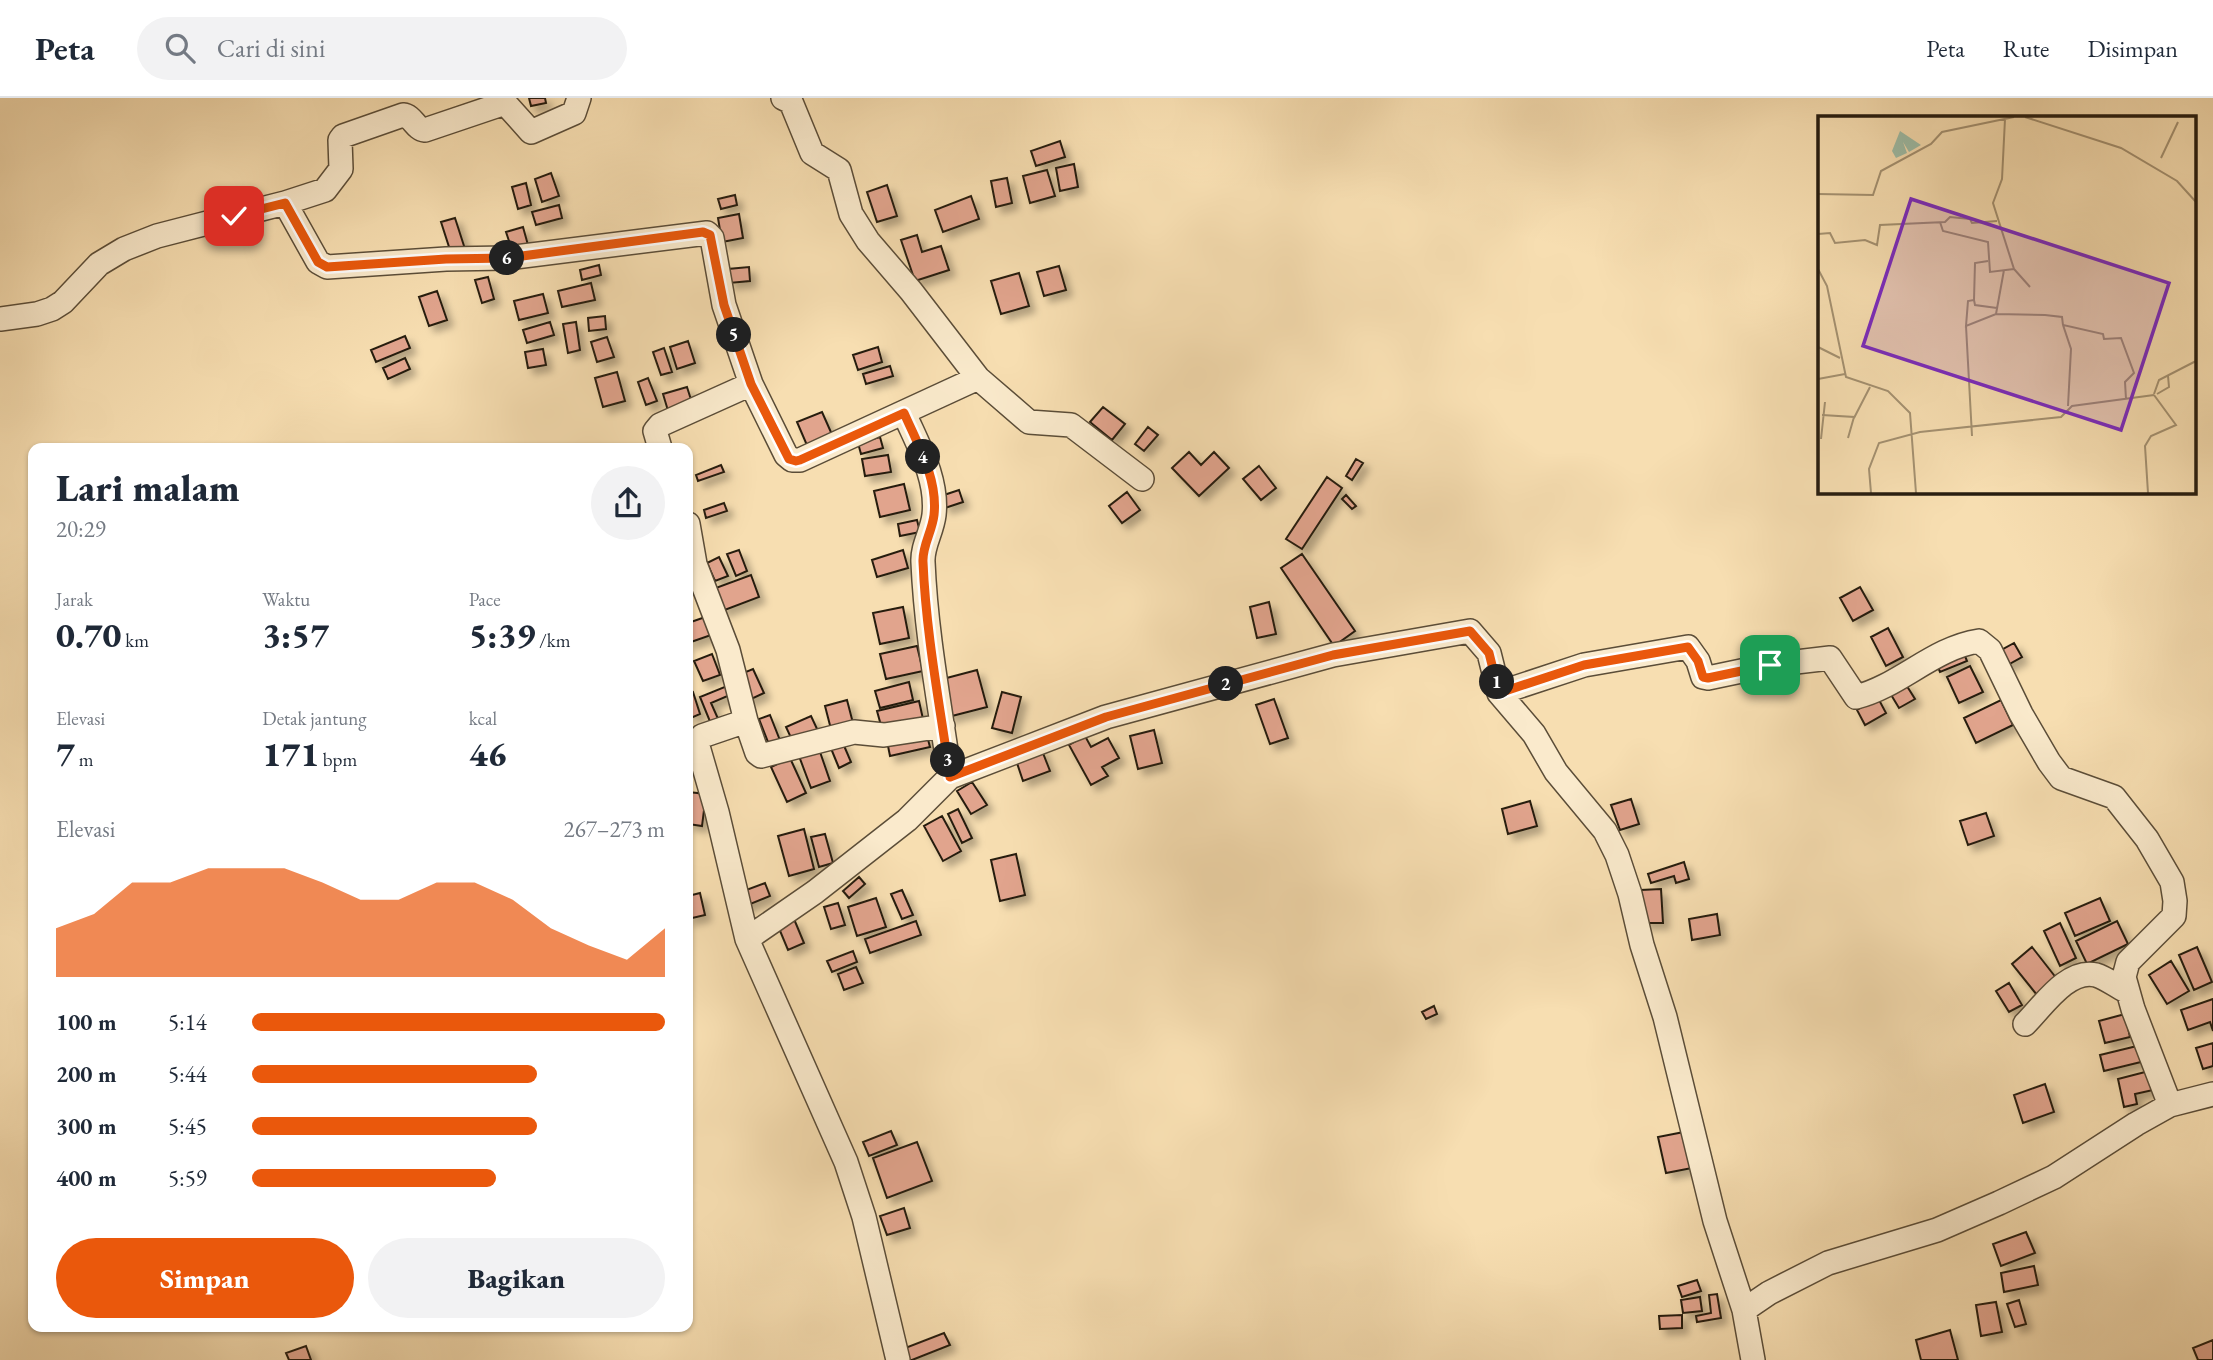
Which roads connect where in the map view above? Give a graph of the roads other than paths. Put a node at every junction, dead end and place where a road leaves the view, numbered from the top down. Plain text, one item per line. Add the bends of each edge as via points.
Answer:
1 (579, 98) edge
2 (783, 98) edge
3 (285, 203) junction
4 (0, 319) edge
5 (978, 378) junction
6 (751, 384) junction
7 (904, 413) junction
8 (659, 443) edge
9 (1142, 479) dead end
10 (693, 553) edge
11 (1499, 693) junction
12 (746, 721) junction
13 (943, 726) junction
14 (950, 777) junction
15 (747, 939) junction
16 (2126, 991) junction
17 (2025, 1024) dead end
18 (2213, 1094) edge
19 (2170, 1105) junction
20 (1744, 1310) junction
21 (898, 1360) edge
22 (1753, 1360) edge

1 - 3 street via 576,112 531,132 505,103 425,130 403,115 343,136 341,169 327,189
2 - 5 street via 791,103 816,157 839,170 851,214 867,240
3 - 4 street via 124,249 99,264 52,309
3 - 6 street via 318,262 327,267 507,258 706,233 712,238 724,305
5 - 7 street
5 - 9 street via 1029,422 1071,425
6 - 7 street via 786,455 796,461
6 - 8 street via 660,425 655,431
7 - 13 street via 929,471 934,495 934,519 923,560
10 - 12 street via 724,639
11 - 14 street via 1489,653 1470,631 1333,655 1106,717
11 - 16 street via 1584,665 1688,647 1703,677 1708,678 1830,658 1856,697 1875,692 1960,644 1979,641 1990,650 2061,778 2114,796 2172,882 2174,916 2128,962
11 - 20 street via 1605,831 1617,855
12 - 13 street via 761,756 849,733 884,735
12 - 15 street via 699,737 697,743
13 - 14 street
14 - 15 street via 907,820
15 - 21 street via 846,1161
16 - 17 street via 2099,976 2077,975
16 - 19 street
18 - 19 street
19 - 20 street via 2032,1188 1937,1230 1828,1263
20 - 22 street

